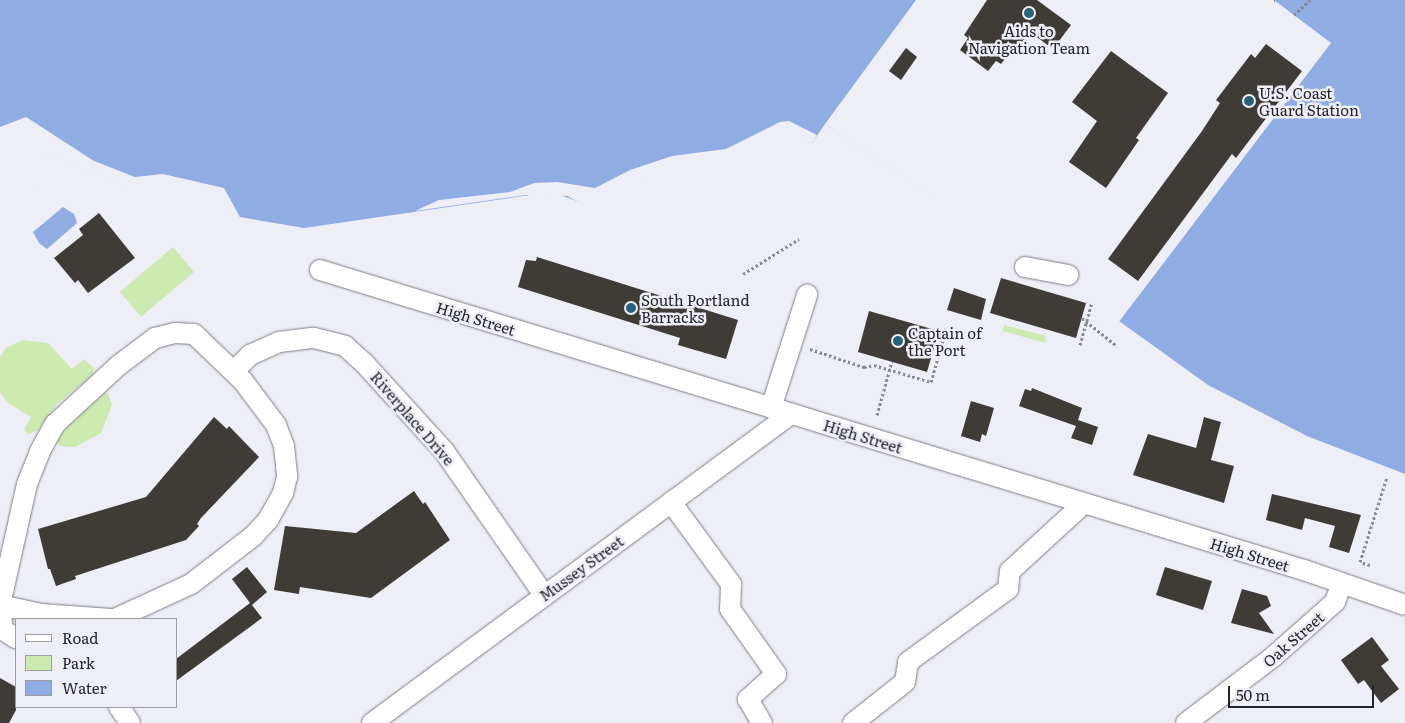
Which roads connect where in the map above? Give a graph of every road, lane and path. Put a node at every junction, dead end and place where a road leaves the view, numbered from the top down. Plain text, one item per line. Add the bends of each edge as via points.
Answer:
1 (1310, 0) edge
2 (1294, 15) dead end
3 (799, 239) dead end
4 (1025, 267) dead end
5 (320, 270) dead end
6 (743, 274) dead end
7 (1068, 276) dead end
8 (807, 295) dead end
9 (1092, 302) dead end
10 (1082, 318) dead end
11 (1086, 320) junction
12 (941, 328) dead end
13 (1080, 344) dead end
14 (1117, 346) dead end
15 (804, 347) dead end
16 (892, 361) dead end
17 (890, 370) junction
18 (234, 371) junction
19 (771, 408) junction
20 (791, 414) junction
21 (877, 415) dead end
22 (1387, 477) dead end
23 (671, 502) junction
24 (1083, 504) junction
25 (1370, 565) dead end
26 (1342, 583) junction
27 (544, 595) junction
28 (0, 605) edge
29 (1405, 606) edge
30 (98, 618) edge
31 (115, 618) edge
32 (15, 637) edge
33 (121, 708) edge
34 (130, 723) edge
35 (372, 723) edge
36 (762, 723) edge
37 (854, 723) edge
38 (1186, 723) edge

1 - 2 path
3 - 6 path
4 - 7 street
5 - 19 street, High Street
8 - 19 street
9 - 11 path
10 - 11 path
11 - 13 path
11 - 14 path
12 - 17 path via 946,330 931,382
15 - 17 path via 864,367 874,365
16 - 17 path
17 - 21 path
18 - 27 street, Riverplace Drive via 250,355 279,342 314,338 345,346 364,362 444,451
18 - 28 street via 194,334 175,333 155,338 79,400 55,424 27,484
18 - 31 street via 276,425 284,446 287,477 277,506 252,537 191,584
19 - 20 street, High Street
20 - 23 street, Mussey Street
20 - 24 street, High Street
22 - 25 path via 1360,562
23 - 27 street, Mussey Street
23 - 36 street via 731,584 730,609 776,674 748,699
24 - 26 street, High Street
24 - 37 street via 1010,571 1008,590 908,662 905,682
26 - 29 street, High Street
26 - 38 street, Oak Street via 1335,602 1273,657
27 - 35 street, Mussey Street
28 - 30 street via 40,614
28 - 32 street via 3,630
33 - 34 street

